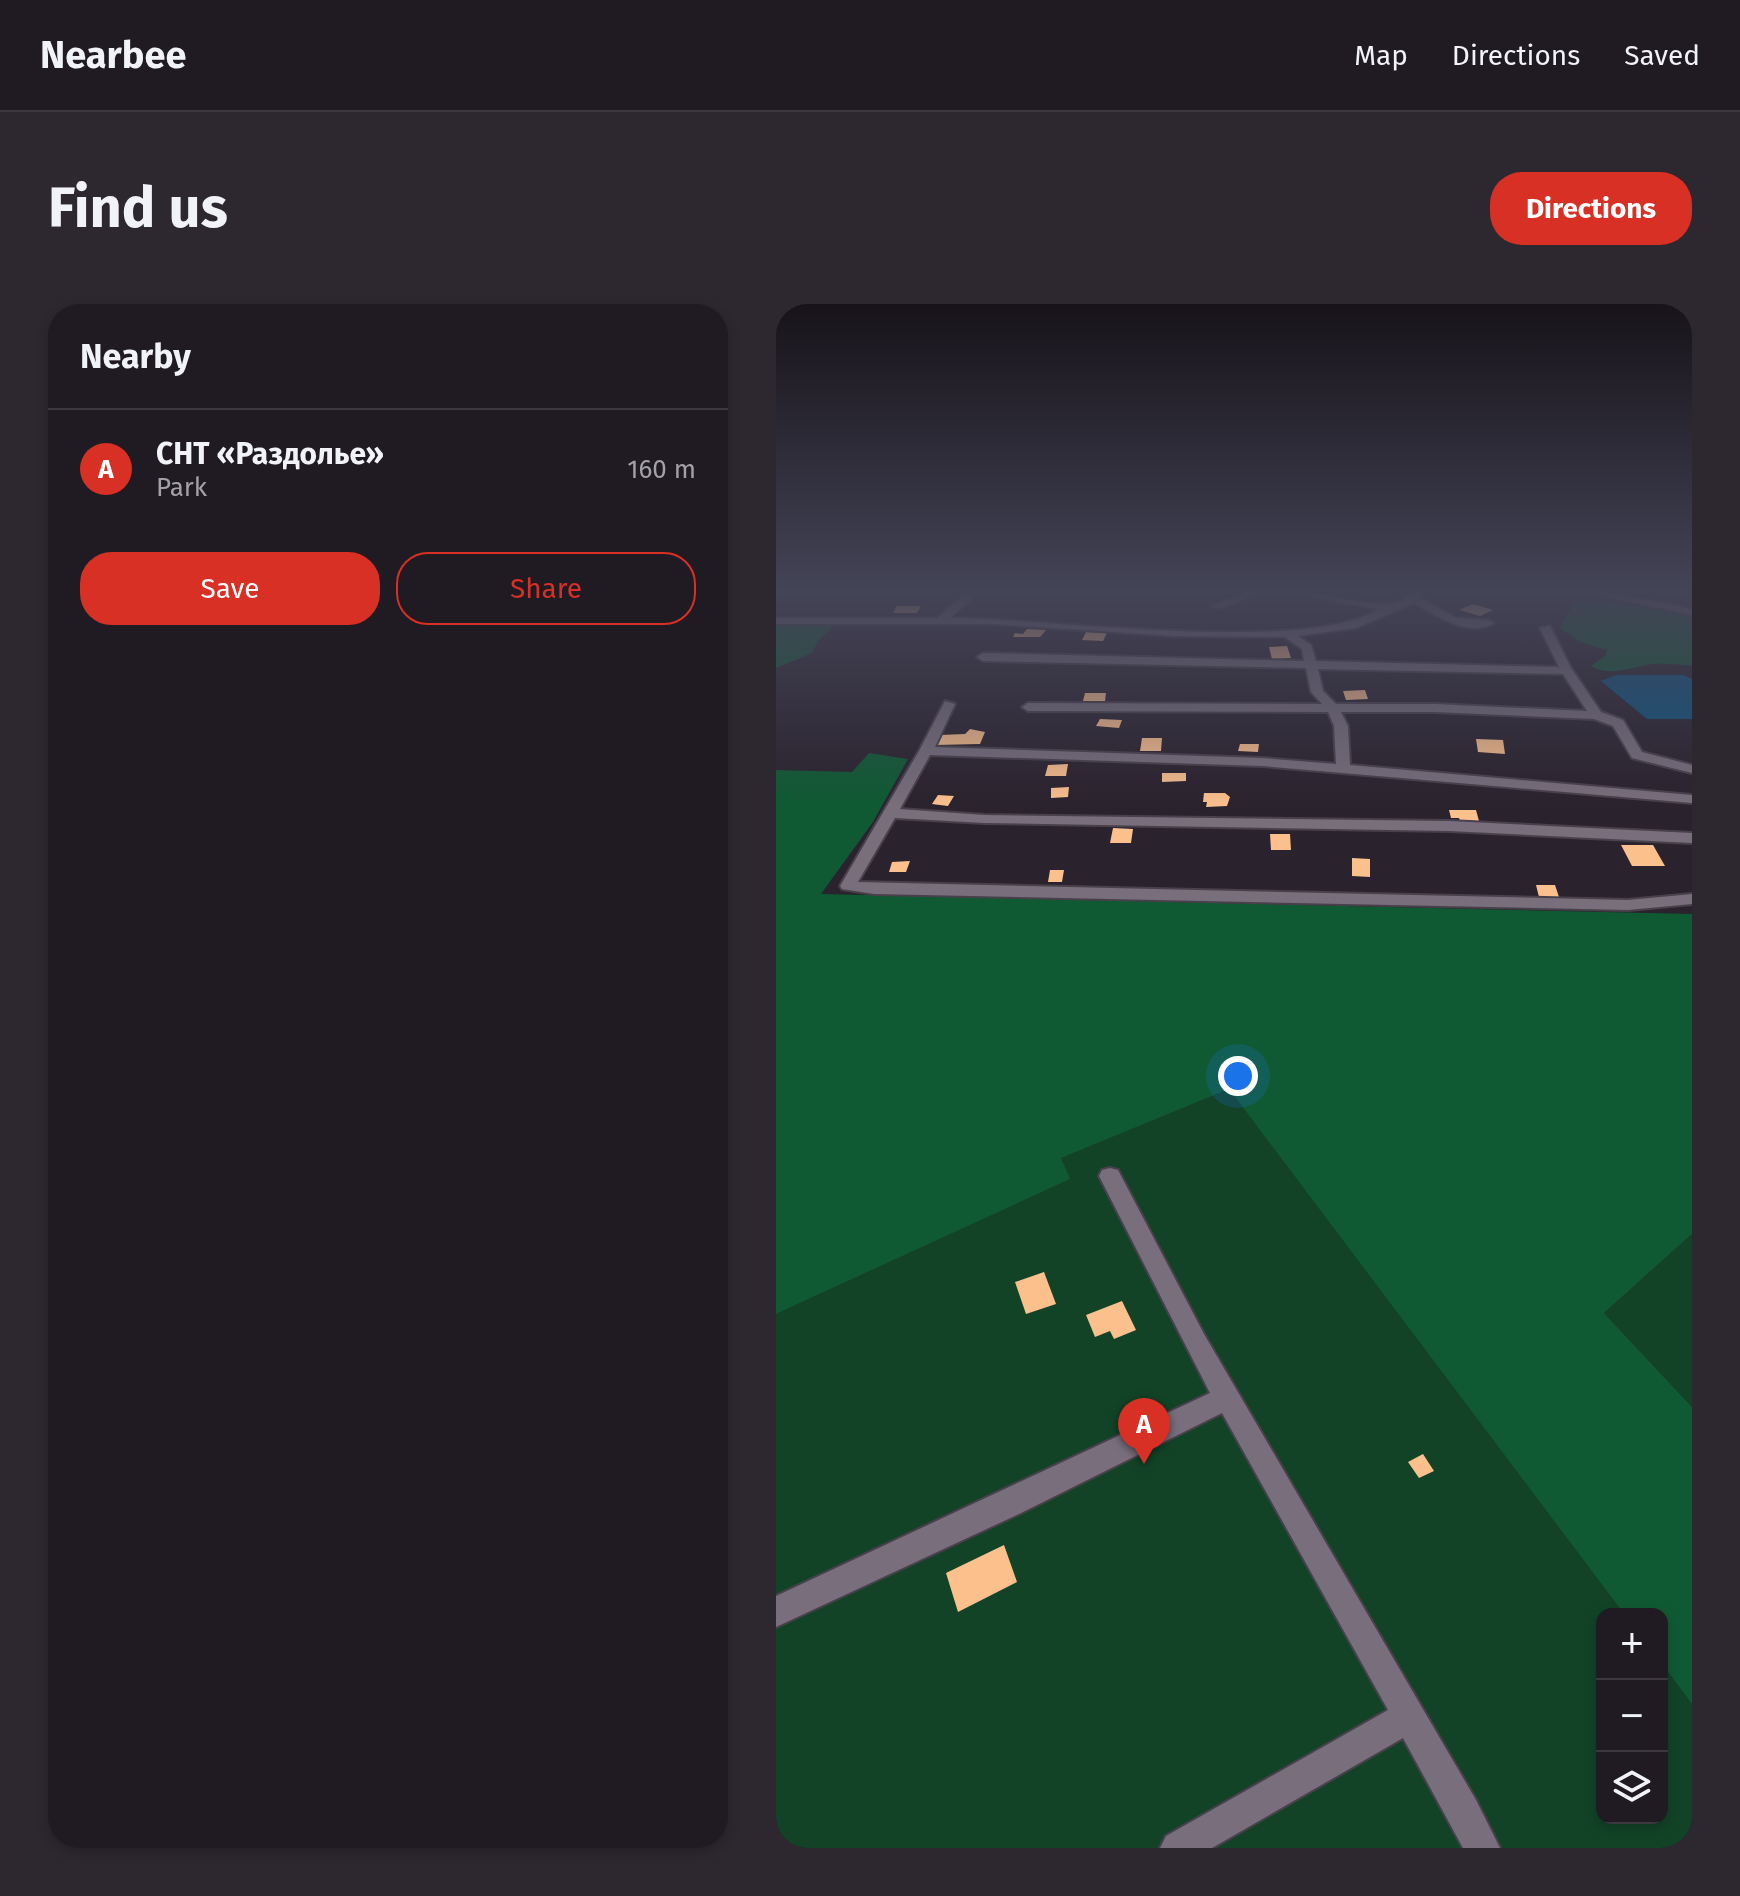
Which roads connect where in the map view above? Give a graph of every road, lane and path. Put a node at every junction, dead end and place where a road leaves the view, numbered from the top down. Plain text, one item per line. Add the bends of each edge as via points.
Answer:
1 (1268, 663) edge
2 (1563, 663) edge
3 (1313, 664) junction
4 (1567, 671) junction
5 (949, 704) dead end
6 (1028, 707) dead end
7 (1333, 708) junction
8 (1596, 715) junction
9 (926, 751) junction
10 (1343, 769) junction
11 (1692, 769) edge
12 (1692, 799) edge
13 (891, 813) junction
14 (1692, 838) edge
15 (1692, 899) edge
16 (1110, 1176) dead end
17 (1226, 1398) junction
18 (776, 1612) edge
19 (1409, 1716) junction
20 (1178, 1848) edge
21 (1482, 1848) edge

1 - 3 street
2 - 4 street
3 - 4 street
3 - 7 street via 1317,692
4 - 8 street
5 - 9 street
6 - 7 street
7 - 8 street
7 - 10 street via 1341,726
8 - 11 street via 1618,723 1637,755
9 - 10 street
9 - 13 street
10 - 12 street
13 - 14 street via 1449,826
13 - 15 street via 848,886 1628,905
16 - 17 street
17 - 18 street
17 - 19 street
19 - 20 street
19 - 21 street

